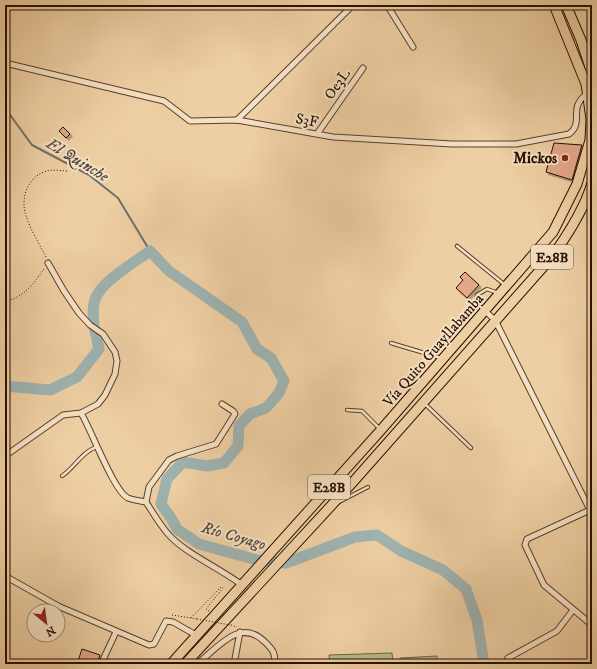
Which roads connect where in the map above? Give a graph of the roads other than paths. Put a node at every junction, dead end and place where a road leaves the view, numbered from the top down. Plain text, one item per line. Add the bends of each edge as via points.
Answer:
1 (354, 5) edge
2 (387, 5) edge
3 (554, 5) edge
4 (566, 5) edge
5 (413, 47) dead end
6 (5, 63) edge
7 (363, 68) dead end
8 (592, 73) edge
9 (588, 94) junction
10 (237, 120) junction
11 (317, 134) junction
12 (591, 189) edge
13 (457, 246) dead end
14 (48, 263) road end
15 (507, 287) junction
16 (500, 295) junction
17 (485, 311) junction
18 (495, 320) junction
19 (391, 343) dead end
20 (444, 358) junction
21 (423, 402) junction
22 (222, 404) dead end
23 (347, 410) dead end
24 (81, 413) junction
25 (383, 432) junction
26 (98, 446) junction
27 (470, 448) dead end
28 (5, 456) edge
29 (62, 476) dead end
30 (368, 487) dead end
31 (146, 502) junction
32 (328, 508) junction
33 (591, 511) edge
34 (5, 576) edge
35 (242, 585) junction
36 (573, 610) junction
37 (592, 626) edge
38 (116, 632) junction
39 (240, 632) junction
40 (196, 635) junction
41 (508, 658) dead end
42 (5, 662) edge
43 (7, 664) edge
44 (101, 664) edge
45 (171, 664) edge
46 (185, 664) edge
47 (197, 664) edge
48 (234, 664) edge
49 (274, 664) edge

1 - 10 street
2 - 5 street
3 - 9 highway, Vía Quito Guayllabamba / E28B via 578,62
4 - 8 highway
6 - 10 street, S3F via 164,101 190,121
7 - 11 street, Oe3L
9 - 11 street, S3F via 580,99 577,105 576,125 569,134 516,144 452,144
9 - 15 highway, Vía Quito Guayllabamba / E28B via 590,140 577,184 553,232
10 - 11 street, S3F
12 - 18 highway, E28B via 565,238 547,263
13 - 15 lane
14 - 24 street via 79,312 90,325 103,334 115,352 117,361 115,374 105,395 98,404
15 - 16 highway, Vía Quito Guayllabamba / E28B
16 - 17 highway, Vía Quito Guayllabamba / E28B
16 - 17 lane via 487,289 477,295 477,304
17 - 18 street
17 - 20 highway, Vía Quito Guayllabamba / E28B
18 - 21 highway, E28B
18 - 33 street
19 - 20 lane
20 - 25 highway, Vía Quito Guayllabamba / E28B
21 - 27 lane
21 - 32 highway, E28B
22 - 31 street via 234,414 219,442 169,460 148,487
23 - 25 lane via 362,411
24 - 26 street
24 - 28 street via 63,415
25 - 35 highway, Vía Quito Guayllabamba / E28B
26 - 29 lane via 78,459
26 - 31 street via 111,477 122,494
30 - 32 lane
31 - 35 street via 169,535 180,545 226,572
32 - 46 highway, E28B
33 - 36 street via 527,539 525,545 544,585
34 - 38 street via 58,606
35 - 40 highway, Vía Quito Guayllabamba / E28B
36 - 37 street
36 - 41 street via 557,631
38 - 40 street via 149,645 154,644 166,622 173,622
38 - 44 street
39 - 47 street via 223,642
39 - 48 street
39 - 49 street via 255,634 261,638 274,651
40 - 45 highway, Vía Quito Guayllabamba / E28B
42 - 43 street

